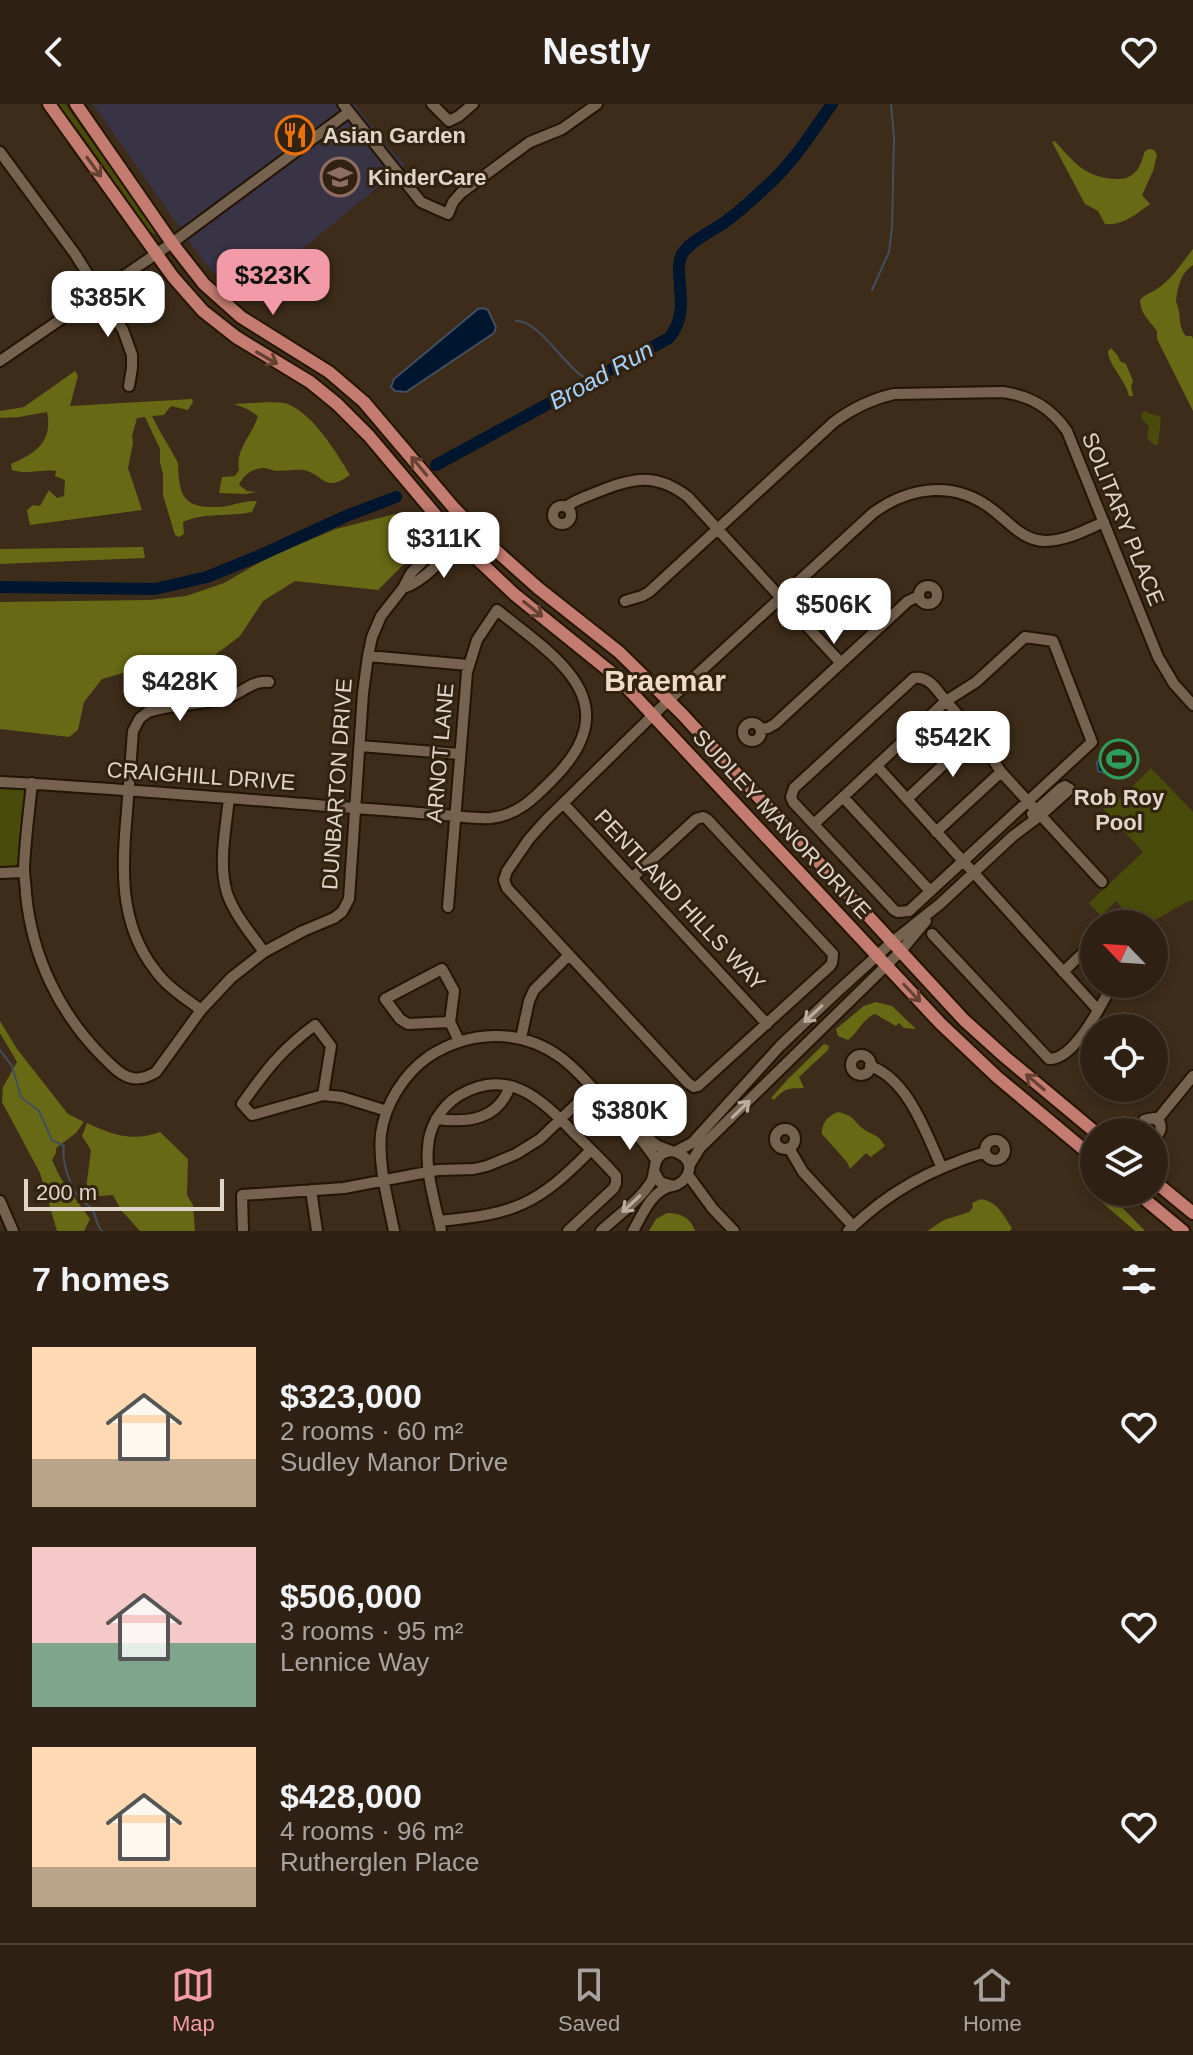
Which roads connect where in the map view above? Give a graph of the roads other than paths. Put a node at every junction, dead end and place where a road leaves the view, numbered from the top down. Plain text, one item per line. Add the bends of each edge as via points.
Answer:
1 (49, 104) edge
2 (76, 104) edge
3 (432, 104) edge
4 (473, 104) edge
5 (597, 104) edge
6 (346, 108) edge
7 (0, 152) edge
8 (172, 243) junction
9 (156, 254) junction
10 (99, 293) junction
11 (0, 361) edge
12 (129, 386) dead end
13 (566, 507) dead end
14 (1104, 522) junction
15 (470, 525) junction
16 (718, 529) junction
17 (455, 538) junction
18 (403, 588) junction
19 (919, 596) dead end
20 (781, 598) junction
21 (625, 601) dead end
22 (497, 610) joint
23 (368, 656) junction
24 (841, 663) junction
25 (468, 665) junction
26 (269, 682) dead end
27 (668, 701) junction
28 (946, 701) junction
29 (1193, 705) edge
30 (654, 714) junction
31 (760, 729) dead end
32 (976, 734) junction
33 (360, 746) junction
34 (460, 754) junction
35 (877, 766) junction
36 (1001, 772) junction
37 (0, 782) edge
38 (32, 783) junction
39 (128, 791) junction
40 (843, 797) junction
41 (229, 798) junction
42 (907, 799) junction
43 (563, 803) junction
44 (356, 808) junction
45 (1035, 809) junction
46 (455, 816) junction
47 (814, 824) junction
48 (936, 832) junction
49 (963, 862) junction
50 (24, 872) junction
51 (0, 873) edge
52 (973, 873) junction
53 (633, 877) junction
54 (1102, 882) dead end
55 (930, 891) junction
56 (448, 907) dead end
57 (932, 934) dead end
58 (896, 948) junction
59 (264, 952) junction
60 (569, 955) junction
61 (1080, 956) edge
62 (881, 960) junction
63 (1063, 972) junction
64 (1105, 998) edge
65 (201, 1010) junction
66 (1098, 1010) junction
67 (450, 1022) junction
68 (767, 1024) junction
69 (521, 1038) junction
70 (459, 1041) junction
71 (870, 1066) dead end
72 (1193, 1076) edge
73 (510, 1086) junction
74 (593, 1088) junction
75 (323, 1095) junction
76 (387, 1111) junction
77 (1159, 1118) edge
78 (436, 1119) junction
79 (561, 1120) junction
80 (1080, 1120) edge
81 (629, 1125) junction
82 (1080, 1146) edge
83 (789, 1148) dead end
84 (591, 1150) junction
85 (673, 1151) junction
86 (985, 1152) dead end
87 (656, 1160) junction
88 (941, 1166) junction
89 (688, 1170) junction
90 (430, 1172) junction
91 (655, 1173) junction
92 (384, 1180) junction
93 (676, 1185) junction
94 (311, 1190) junction
95 (1168, 1192) edge
96 (0, 1201) edge
97 (1153, 1206) edge
98 (713, 1209) junction
99 (1193, 1213) edge
100 (440, 1226) edge
101 (729, 1229) edge
102 (851, 1229) edge
103 (13, 1231) edge
104 (243, 1231) edge
105 (317, 1231) edge
106 (394, 1231) edge
107 (568, 1231) edge
108 (601, 1231) edge
109 (633, 1231) edge
110 (1183, 1231) edge

1 -> 9 main road, SUDLEY MANOR DRIVE
2 - 8 main road, SUDLEY MANOR DRIVE
3 - 4 street via 449,121
5 - 6 street via 562,129 523,147 461,193 448,214 421,202
6 - 8 street
7 - 10 street
8 - 9 street
15 -> 8 main road, SUDLEY MANOR DRIVE via 364,402 329,372 231,309
9 - 10 street
9 -> 17 main road, SUDLEY MANOR DRIVE via 217,323 337,404
10 - 11 street
10 - 12 street via 131,349
13 - 16 street via 621,483 653,480 679,491
14 - 16 street, SOLITARY PLACE via 1071,440 1045,407 1003,392 912,393 879,397 845,413
14 - 20 street via 1066,538 1037,540 969,496 948,490 915,492 873,513
14 - 29 street, SOLITARY PLACE via 1162,666
15 - 17 street, DUNBARTON DRIVE
15 - 27 main road, SUDLEY MANOR DRIVE via 514,568 619,652
16 - 20 street
16 - 21 street, SOLITARY PLACE via 649,592
17 - 18 street, DUNBARTON DRIVE via 429,556
17 - 18 street, DUNBARTON DRIVE via 444,557
17 -> 30 main road, SUDLEY MANOR DRIVE
18 - 23 street, DUNBARTON DRIVE via 381,616
19 - 24 street
20 - 24 street
20 - 27 street
22 - 25 street, ARNOT LANE
22 - 46 street, CRAIGHILL DRIVE via 570,672 583,699 584,732 569,762 527,804 492,818
23 - 25 street
23 - 33 street, DUNBARTON DRIVE
24 - 31 street via 775,724
25 - 34 street, ARNOT LANE
26 - 39 street via 259,681 222,699 143,715 133,731
27 - 30 street
27 - 58 main road, SUDLEY MANOR DRIVE
28 - 32 street
28 - 35 street
28 - 45 street via 976,682 1025,637 1053,641 1092,742
28 - 47 street via 925,678 914,678 794,788 793,802
30 - 43 street
30 - 62 main road, SUDLEY MANOR DRIVE
32 - 36 street
32 - 42 street
33 - 34 street
33 - 44 street, DUNBARTON DRIVE
34 - 46 street, ARNOT LANE
35 - 40 street
35 - 42 street
36 - 45 street
36 - 48 street
37 - 38 street, CRAIGHILL DRIVE
38 - 39 street, CRAIGHILL DRIVE
38 - 50 street, DUNBARTON DRIVE
39 - 41 street, CRAIGHILL DRIVE
39 - 65 street via 122,869 129,918 154,969
40 - 47 street
40 - 55 street
41 - 44 street, CRAIGHILL DRIVE
41 - 59 street via 227,894
42 - 48 street
43 - 53 street, PENTLAND HILLS WAY
43 - 60 street via 529,839 504,880
44 - 46 street, CRAIGHILL DRIVE
44 - 59 street, DUNBARTON DRIVE via 346,906 334,918
45 - 49 street
45 - 52 street
45 - 54 street
46 - 56 street, ARNOT LANE
47 - 55 street via 898,912 909,911
48 - 49 street
49 - 52 street
49 - 55 street
50 - 51 street
50 - 65 street, DUNBARTON DRIVE via 31,926 53,988 71,1020 119,1072 139,1079 156,1072
52 - 58 street
52 - 63 street
53 - 68 street, PENTLAND HILLS WAY
53 - 68 street via 703,817 830,950 830,966
57 - 66 street via 1049,1059 1060,1057 1084,1034
58 - 62 street
80 -> 58 main road, SUDLEY MANOR DRIVE via 994,1048
59 - 65 street, DUNBARTON DRIVE
60 - 68 street via 694,1087
60 - 69 street via 534,990
61 - 63 street
62 -> 82 main road, SUDLEY MANOR DRIVE via 967,1050
62 -> 85 street via 780,1046 692,1143
89 -> 62 street via 700,1148
63 - 66 street
64 - 66 street
67 - 67 street via 454,991 442,969 385,999 408,1024
67 - 70 street
69 - 70 street
69 - 74 street via 561,1058
70 - 76 street via 424,1060 403,1082
71 - 88 street via 887,1075 905,1096
72 - 77 street
73 - 78 street via 490,1084 468,1091 449,1102
73 - 78 street via 502,1103 479,1117
73 - 79 street via 532,1094
74 - 79 street
74 - 81 street
75 - 75 street via 331,1046 315,1025 270,1065 242,1104 252,1115
75 - 76 street
76 - 92 street via 380,1147
78 - 90 street via 427,1148
79 - 84 street
79 - 90 street via 503,1161
81 - 85 street
81 - 87 street
83 - 102 street
84 - 100 street via 561,1180 520,1206
84 - 107 street via 616,1176 616,1183
85 - 87 street
85 - 89 street via 684,1156
86 - 88 street
87 - 91 street
88 - 102 street
89 - 93 street
89 - 98 street
90 - 92 street
90 - 100 street
91 - 93 street via 660,1182
91 -> 108 street via 643,1192
92 - 94 street
92 - 106 street
93 - 98 street
93 - 109 street via 657,1193
94 - 104 street via 242,1195
94 - 105 street
95 - 99 main road
96 - 103 street
97 - 110 main road
98 - 101 street

